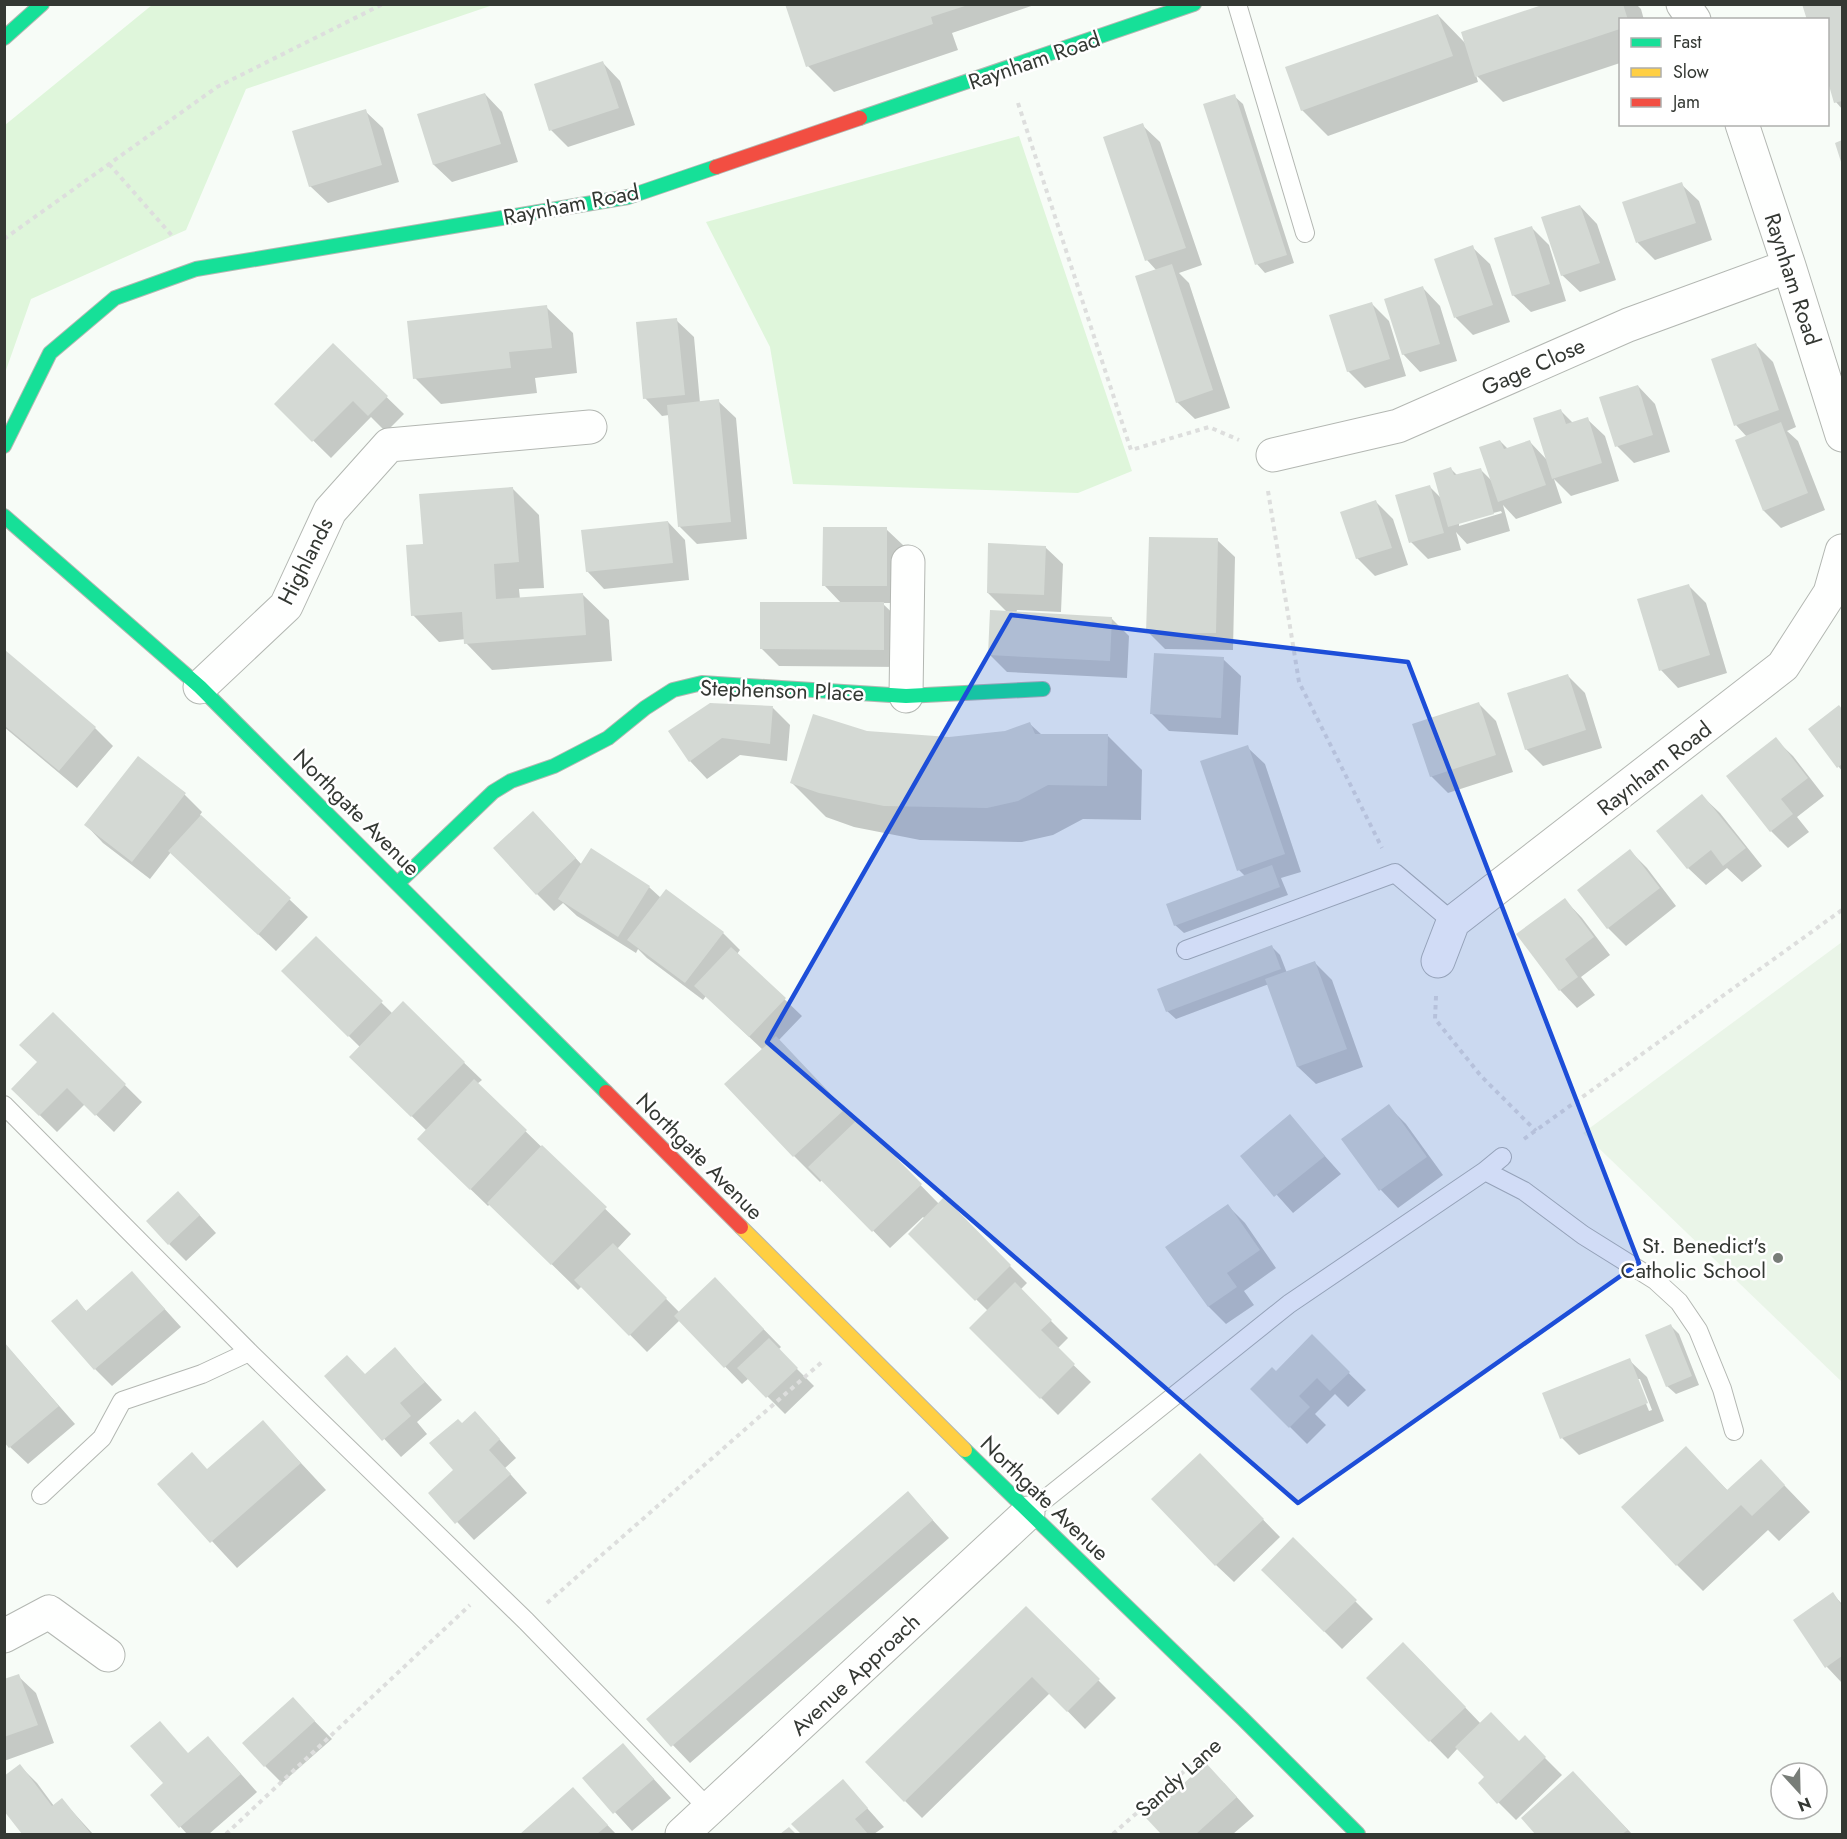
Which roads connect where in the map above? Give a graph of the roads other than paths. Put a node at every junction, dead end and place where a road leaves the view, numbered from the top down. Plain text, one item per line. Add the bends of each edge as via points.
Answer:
1 (42, 4) edge
2 (1194, 4) edge
3 (1237, 4) edge
4 (1683, 4) edge
5 (1693, 18) edge
6 (4, 38) edge
7 (1743, 126) edge
8 (1305, 233) dead end
9 (1789, 266) junction
10 (590, 427) dead end
11 (1842, 435) edge
12 (4, 446) edge
13 (1273, 455) road end
14 (4, 516) edge
15 (1842, 551) edge
16 (908, 562) dead end
17 (200, 687) junction
18 (1043, 689) dead end
19 (906, 696) junction
20 (398, 883) junction
21 (1453, 922) junction
22 (1186, 950) dead end
23 (1438, 961) road end
24 (4, 1105) edge
25 (1502, 1157) dead end
26 (1485, 1172) junction
27 (249, 1352) junction
28 (1734, 1431) dead end
29 (41, 1495) dead end
30 (1028, 1513) junction
31 (4, 1636) edge
32 (108, 1655) dead end
33 (709, 1809) junction
34 (682, 1834) edge
35 (1358, 1834) edge

1 - 6 main road
2 - 12 main road, Raynham Road via 628,197 196,269 115,298 50,353
3 - 8 lane
4 - 5 street
7 - 9 street, Raynham Road
9 - 11 street, Raynham Road
9 - 13 street, Gage Close via 1628,325 1398,426
10 - 17 street, Highlands via 389,444 330,511 286,606
14 - 17 main road, Northgate Avenue
15 - 21 street, Raynham Road via 1830,593 1783,666
16 - 19 street
17 - 20 main road, Northgate Avenue
18 - 19 main road, Stephenson Place
19 - 20 main road, Stephenson Place via 702,683 673,690 608,738 493,792
20 - 30 main road, Northgate Avenue
21 - 22 lane via 1395,873
21 - 23 street
24 - 27 lane
25 - 26 lane
26 - 28 lane via 1524,1191 1582,1235 1655,1280 1679,1302 1698,1330
26 - 30 lane via 1289,1304
27 - 29 lane via 202,1374 122,1401 102,1438
27 - 33 lane via 526,1621
30 - 33 street, Avenue Approach
30 - 35 main road, Northgate Avenue
31 - 32 street via 49,1612
33 - 34 street, Avenue Approach

